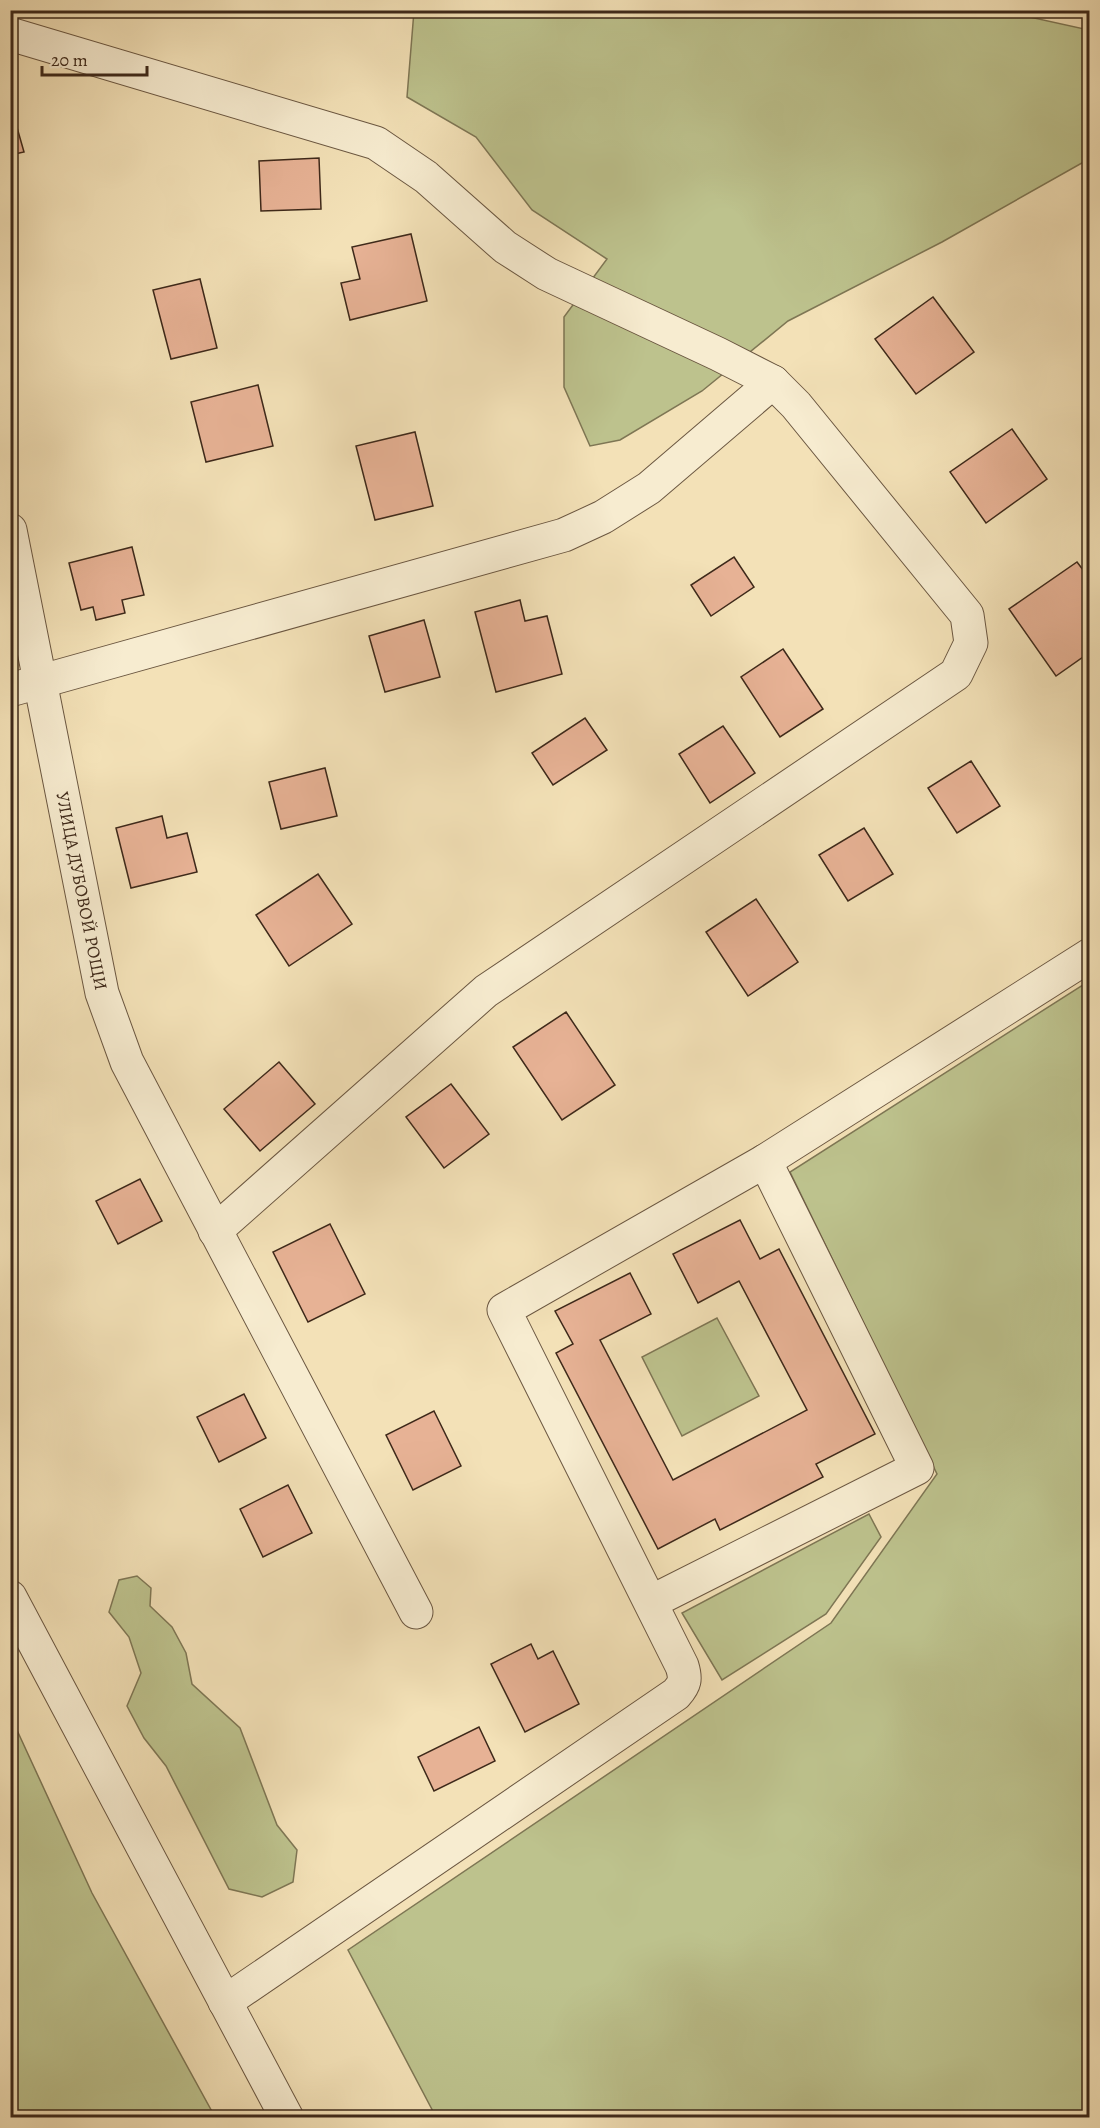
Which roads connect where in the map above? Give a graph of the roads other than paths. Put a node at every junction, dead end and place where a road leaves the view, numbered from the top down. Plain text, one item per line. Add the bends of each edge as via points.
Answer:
1 (10, 34) edge
2 (773, 382) junction
3 (10, 530) edge
4 (42, 681) junction
5 (10, 690) edge
6 (1089, 955) edge
7 (765, 1161) junction
8 (215, 1231) junction
9 (10, 1597) edge
10 (651, 1602) junction
11 (416, 1612) dead end
12 (225, 2002) junction
13 (286, 2118) edge

1 - 2 street via 376,143 426,177 505,247 547,274
2 - 4 street via 649,488 603,517 564,535
2 - 8 street via 967,615 971,643 956,674 486,991
3 - 4 street, УЛИЦА ДУБОВОЙ РОЩИ
4 - 5 street
4 - 8 street, УЛИЦА ДУБОВОЙ РОЩИ via 102,993 127,1062
6 - 7 street
7 - 10 street via 504,1310
7 - 10 street via 917,1468
8 - 11 street, УЛИЦА ДУБОВОЙ РОЩИ
9 - 12 street
10 - 12 street via 685,1676 684,1685 676,1694
12 - 13 street

